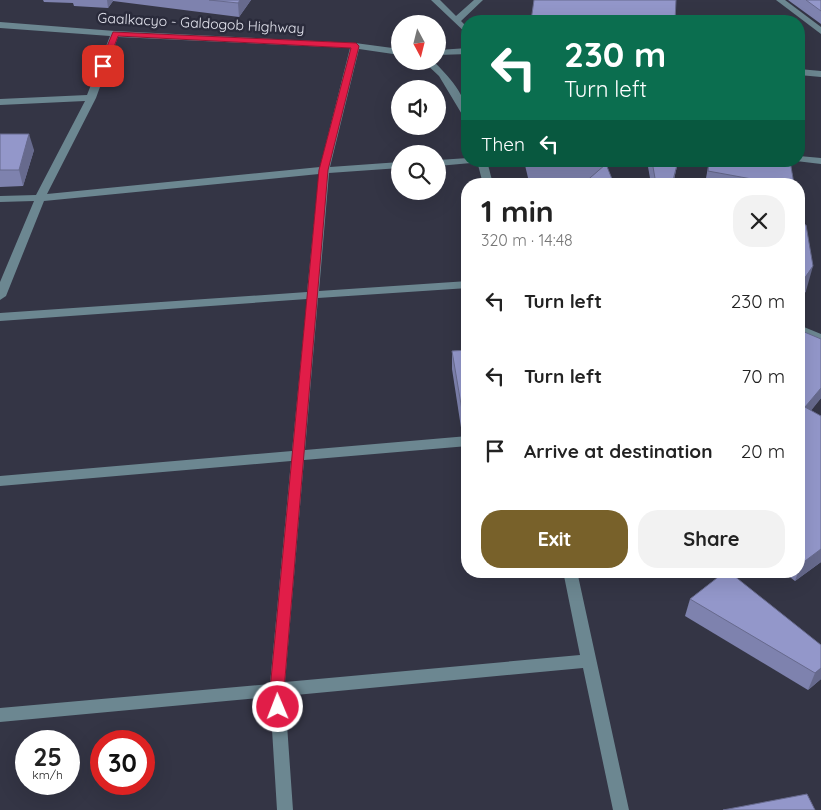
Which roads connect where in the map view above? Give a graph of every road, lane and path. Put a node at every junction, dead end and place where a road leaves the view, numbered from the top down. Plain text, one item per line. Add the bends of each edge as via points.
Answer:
1 (436, 0) edge
2 (479, 0) edge
3 (780, 0) edge
4 (463, 15) edge
5 (800, 15) edge
6 (461, 16) edge
7 (805, 19) edge
8 (456, 21) junction
9 (0, 25) edge
10 (461, 26) edge
11 (821, 31) edge
12 (115, 34) junction
13 (356, 46) junction
14 (391, 51) edge
15 (461, 51) edge
16 (446, 52) edge
17 (437, 70) edge
18 (805, 73) edge
19 (821, 74) edge
20 (92, 98) junction
21 (0, 102) edge
22 (461, 105) edge
23 (805, 159) edge
24 (461, 161) edge
25 (821, 161) edge
26 (446, 162) edge
27 (391, 166) edge
28 (324, 170) junction
29 (40, 198) junction
30 (0, 199) edge
31 (461, 284) edge
32 (312, 294) junction
33 (0, 296) edge
34 (0, 317) edge
35 (805, 331) edge
36 (821, 338) edge
37 (461, 442) edge
38 (298, 455) junction
39 (0, 481) edge
40 (571, 578) edge
41 (589, 661) junction
42 (277, 690) junction
43 (0, 715) edge
44 (285, 810) edge
45 (621, 810) edge

1 - 8 street
2 - 4 street
3 - 5 street
6 - 8 street
7 - 11 street
8 - 10 street
9 - 12 street, Gaalkacyo - Galdogob Highway
12 - 13 street, Gaalkacyo - Galdogob Highway
12 - 20 street
13 - 14 street, Gaalkacyo - Galdogob Highway
13 - 28 street
15 - 16 street
17 - 22 street
18 - 19 street
20 - 21 street
20 - 29 street
23 - 25 street
24 - 26 street
27 - 28 street
28 - 29 street
28 - 32 street
29 - 30 street
29 - 33 street
31 - 32 street
32 - 34 street
32 - 38 street
35 - 36 street
37 - 38 street
38 - 39 street
38 - 42 street
40 - 41 street
41 - 42 street
41 - 45 street
42 - 43 street
42 - 44 street

